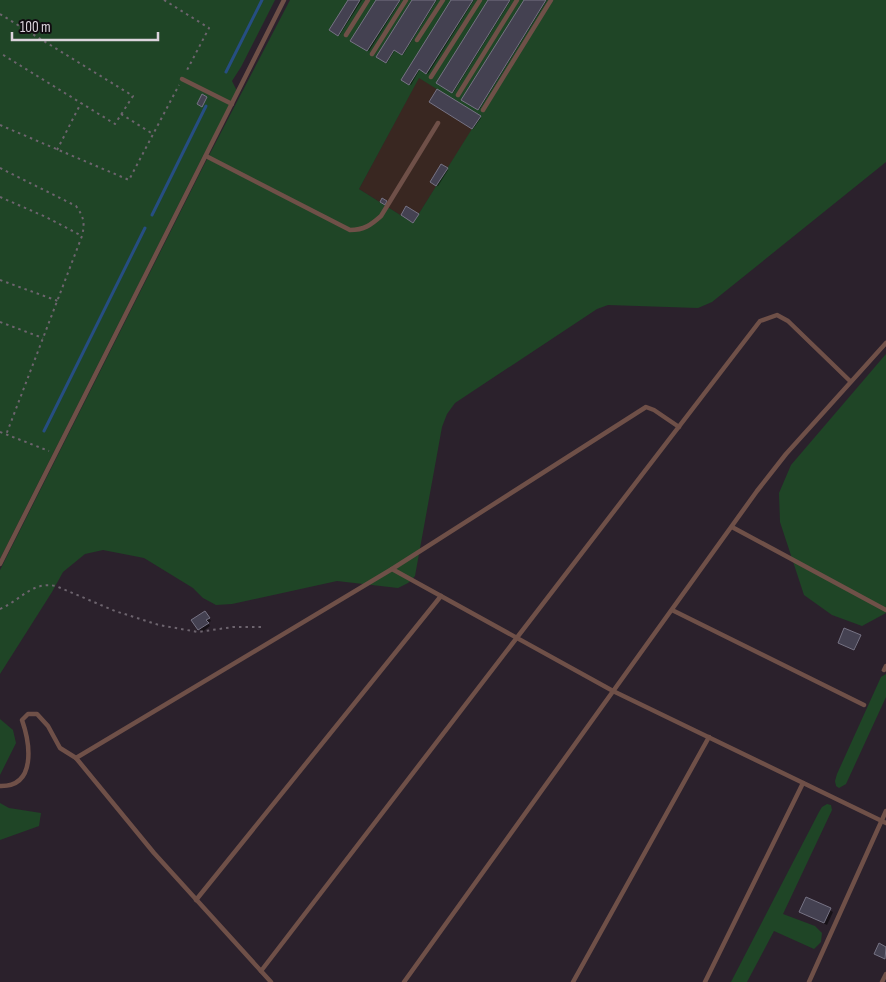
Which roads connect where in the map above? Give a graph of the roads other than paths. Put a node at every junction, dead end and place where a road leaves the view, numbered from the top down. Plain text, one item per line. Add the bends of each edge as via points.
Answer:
1 (284, 0) edge
2 (368, 0) edge
3 (406, 0) edge
4 (443, 0) edge
5 (480, 0) edge
6 (517, 0) edge
7 (552, 0) edge
8 (346, 34) dead end
9 (418, 40) dead end
10 (372, 54) dead end
11 (431, 77) dead end
12 (182, 79) road end
13 (458, 95) dead end
14 (232, 104) junction
15 (483, 110) dead end
16 (438, 123) dead end
17 (206, 156) junction
18 (886, 343) edge
19 (850, 381) junction
20 (679, 427) junction
21 (732, 527) junction
22 (0, 564) edge
23 (392, 569) junction
24 (440, 596) junction
25 (672, 610) junction
26 (886, 610) edge
27 (517, 638) junction
28 (613, 691) junction
29 (864, 705) dead end
30 (708, 737) junction
31 (76, 758) junction
32 (803, 783) junction
33 (0, 786) edge
34 (886, 811) edge
35 (884, 822) edge
36 (196, 900) junction
37 (261, 971) junction
38 (886, 974) edge
39 (272, 982) edge
40 (404, 982) edge
41 (573, 982) edge
42 (705, 982) edge
43 (809, 982) edge
44 (882, 982) edge

1 - 14 lane
2 - 8 lane
3 - 10 lane
4 - 9 lane
5 - 11 lane
6 - 13 lane
7 - 15 lane
12 - 14 lane
14 - 17 lane
16 - 17 lane via 381,216 359,230 350,230
17 - 22 lane
18 - 19 lane
19 - 20 lane via 788,321 777,315 760,321
19 - 21 lane via 786,454
20 - 23 lane via 646,407
20 - 27 lane
21 - 25 lane
21 - 26 lane
23 - 24 lane
23 - 31 lane
24 - 27 lane
24 - 36 lane
25 - 28 lane
25 - 29 lane
27 - 28 lane
27 - 37 lane
28 - 30 lane
28 - 40 lane
30 - 32 lane
30 - 41 lane
31 - 33 lane via 60,748 37,714 28,714 22,720 30,759 27,769 18,781
31 - 36 lane
32 - 35 lane
32 - 42 lane
34 - 35 lane
35 - 43 lane
36 - 37 lane
37 - 39 lane
38 - 44 lane

